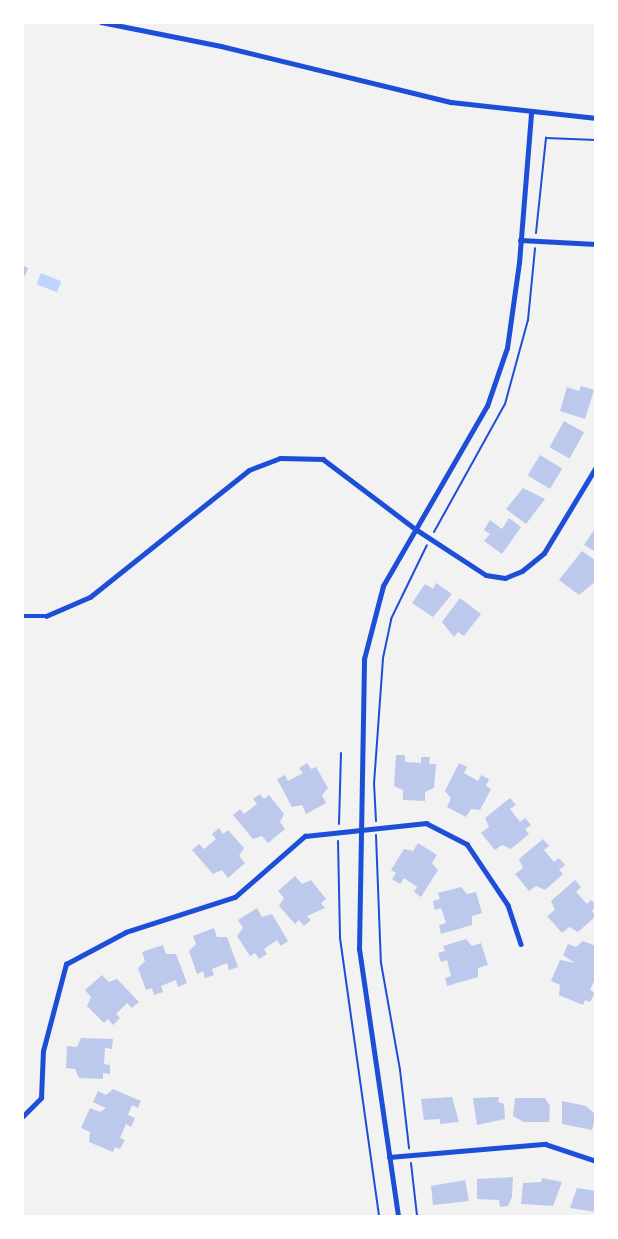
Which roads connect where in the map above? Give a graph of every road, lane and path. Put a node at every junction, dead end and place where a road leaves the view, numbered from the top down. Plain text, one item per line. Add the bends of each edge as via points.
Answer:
1 (101, 22) edge
2 (531, 113) junction
3 (596, 118) edge
4 (596, 140) edge
5 (520, 240) junction
6 (536, 241) junction
7 (596, 244) edge
8 (596, 467) edge
9 (417, 530) junction
10 (431, 539) junction
11 (22, 616) edge
12 (342, 753) dead end
13 (376, 826) junction
14 (358, 828) junction
15 (339, 831) junction
16 (521, 944) dead end
17 (22, 1117) edge
18 (409, 1155) junction
19 (389, 1156) junction
20 (596, 1161) edge
21 (380, 1216) edge
22 (398, 1216) edge
23 (417, 1216) edge

1 - 2 street via 222,46 451,102
2 - 3 street
2 - 5 street
4 - 6 path via 546,138
5 - 6 street
5 - 9 street via 507,348 487,406
6 - 7 street
6 - 10 path via 528,320 505,404
8 - 10 street via 544,553 522,571 505,578 486,574
9 - 10 street
9 - 11 street via 322,459 280,458 249,470 90,597 46,616
9 - 14 street via 383,586 364,659
10 - 13 path via 391,619 383,658 374,784
12 - 15 path
13 - 14 street
13 - 16 street via 426,823 466,844 508,905
13 - 18 path via 377,922
14 - 15 street
14 - 19 street via 359,949
15 - 17 street via 305,836 235,897 126,932 66,964 43,1051 41,1098
15 - 21 path via 340,938
18 - 19 street
18 - 20 street via 545,1144
18 - 23 path
19 - 22 street

